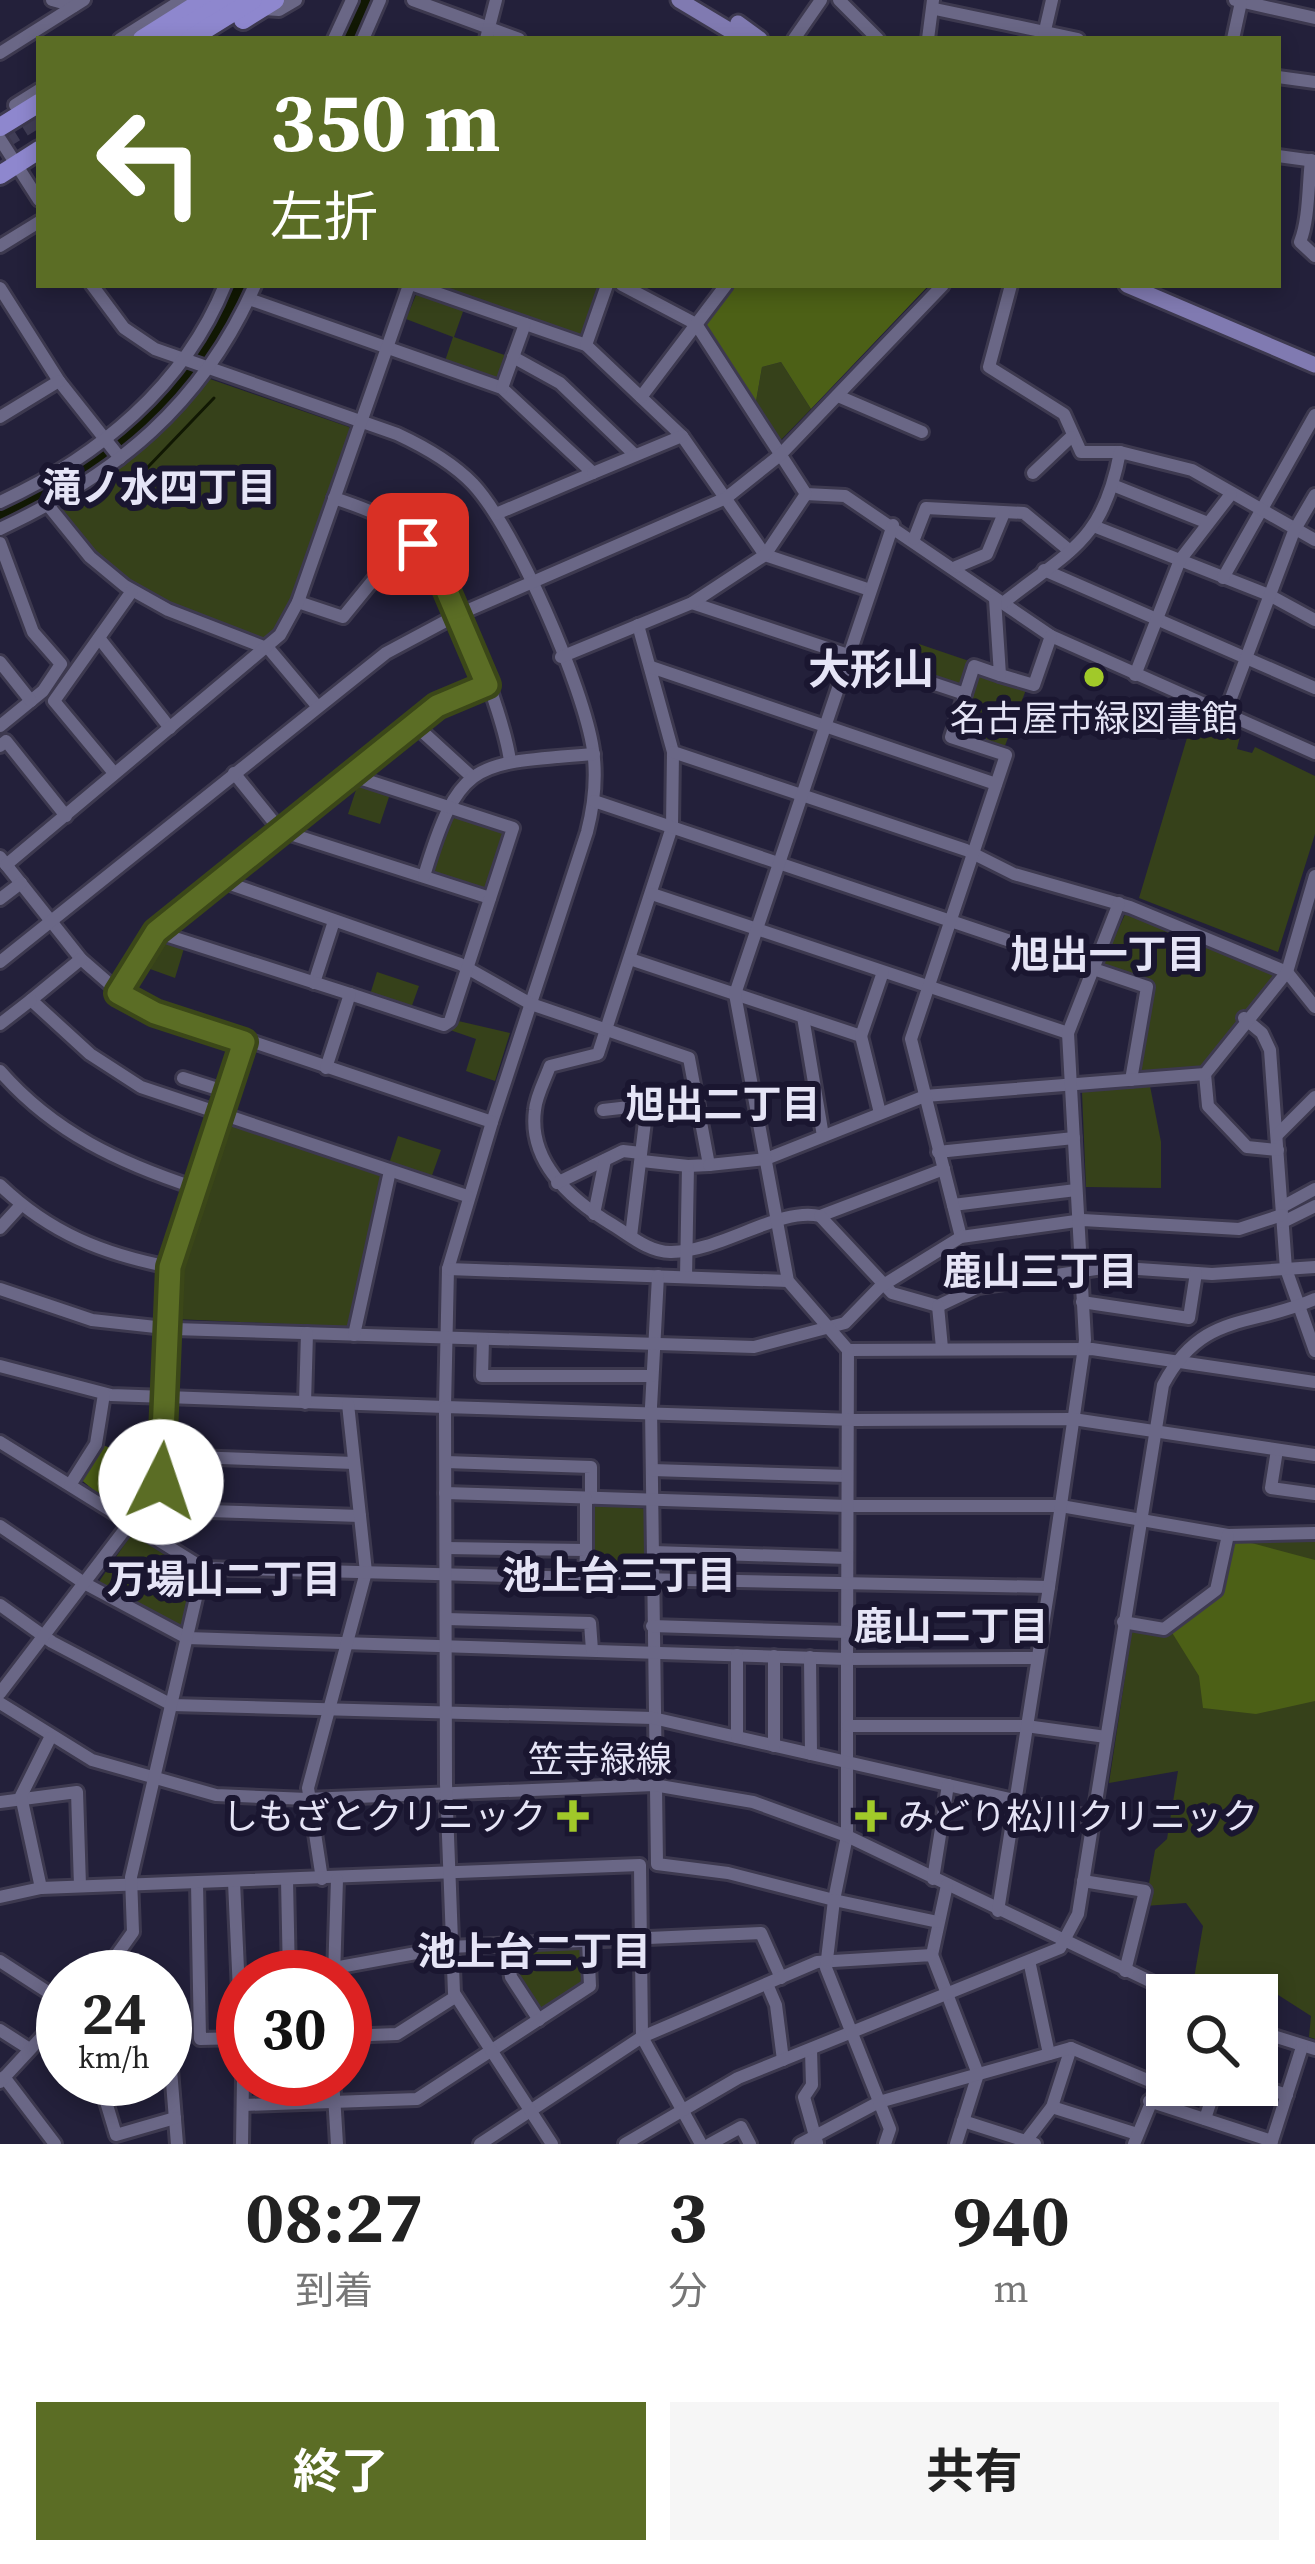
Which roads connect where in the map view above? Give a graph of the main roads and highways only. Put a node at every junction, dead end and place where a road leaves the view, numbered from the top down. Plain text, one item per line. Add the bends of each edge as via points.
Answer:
1 (204, 0) edge
2 (679, 0) edge
3 (699, 0) edge
4 (251, 4) edge
5 (147, 36) edge
6 (173, 36) edge
7 (195, 36) edge
8 (215, 36) edge
9 (736, 36) edge
10 (755, 36) edge
11 (36, 105) edge
12 (36, 119) edge
13 (0, 133) edge
14 (36, 152) edge
15 (6, 168) edge
16 (1134, 288) edge
17 (1156, 288) edge
18 (1315, 355) edge
19 (1315, 365) edge

1 - 5 highway
2 - 9 main road
3 - 10 main road
4 - 6 highway
4 - 7 highway
4 - 8 highway
11 - 13 highway
12 - 13 highway
14 - 15 highway
16 - 19 main road
17 - 18 main road

